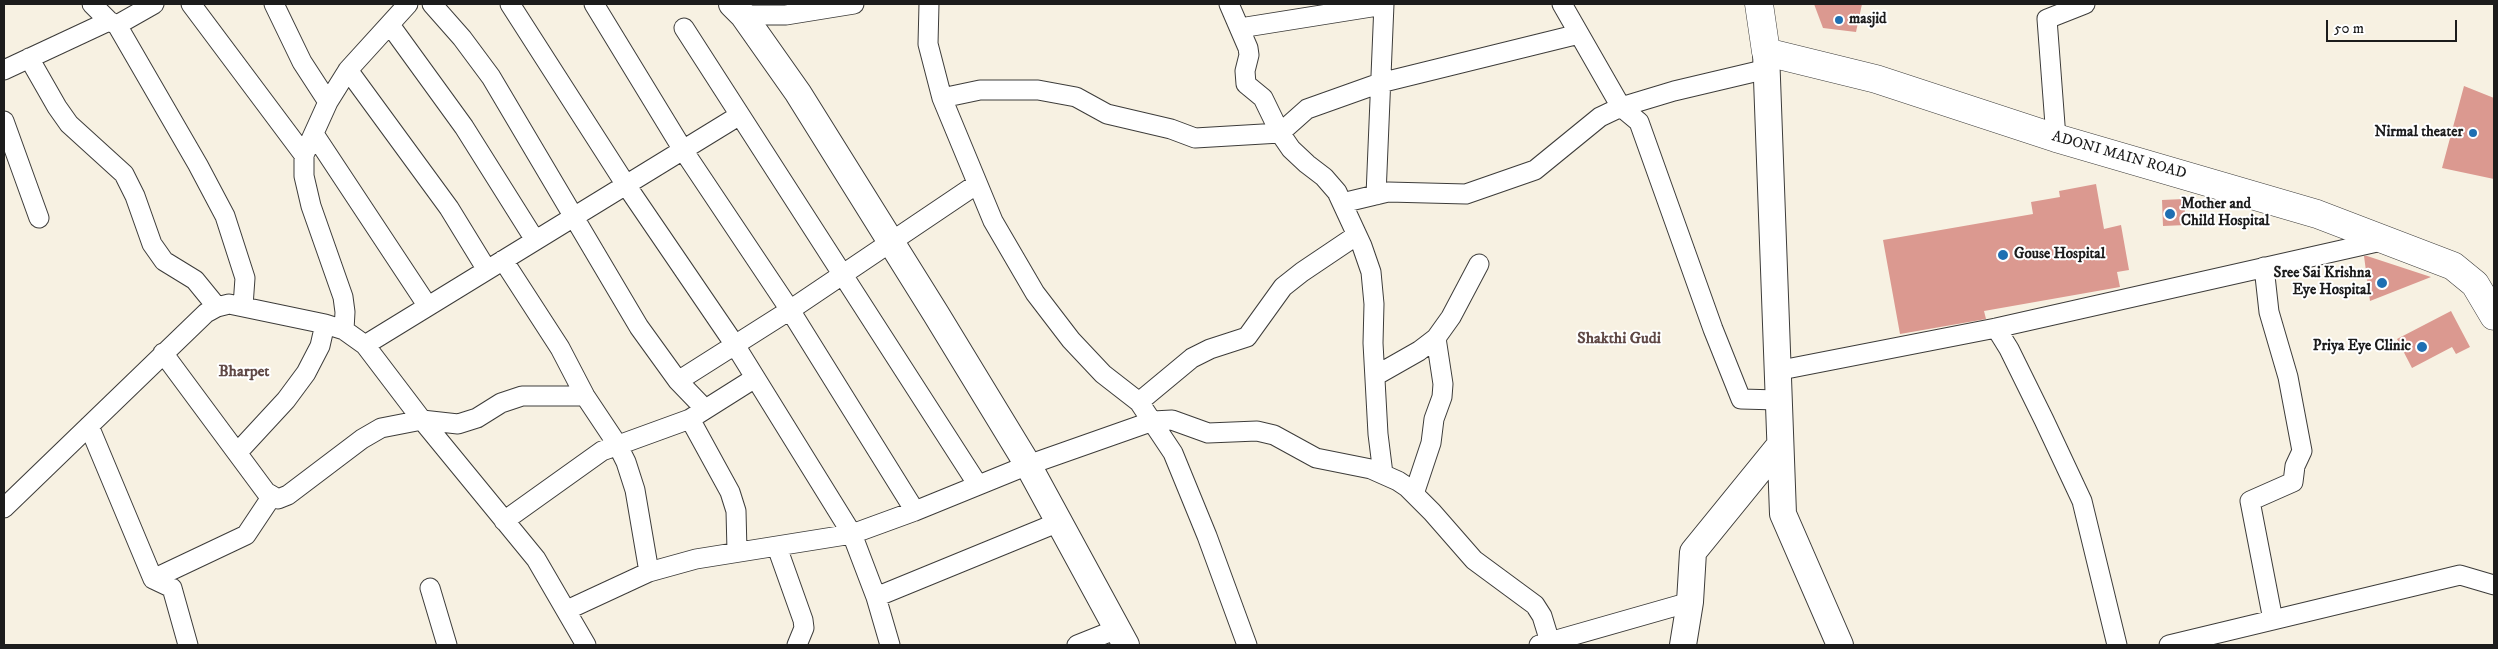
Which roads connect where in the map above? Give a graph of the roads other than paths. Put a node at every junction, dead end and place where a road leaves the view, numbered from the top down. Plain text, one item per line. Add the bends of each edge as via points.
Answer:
1 (92, 4) edge
2 (154, 4) edge
3 (191, 4) edge
4 (274, 4) edge
5 (408, 4) edge
6 (432, 4) edge
7 (510, 4) edge
8 (594, 4) edge
9 (854, 4) edge
10 (928, 4) edge
11 (1229, 4) edge
12 (1384, 4) edge
13 (1562, 4) edge
14 (1759, 4) edge
15 (2085, 4) edge
16 (738, 10) edge
17 (113, 23) junction
18 (390, 25) junction
19 (684, 28) dead end
20 (1240, 28) junction
21 (1579, 34) junction
22 (29, 58) junction
23 (1766, 60) junction
24 (4, 70) edge
25 (348, 70) junction
26 (1380, 82) junction
27 (942, 98) junction
28 (328, 102) junction
29 (1621, 107) junction
30 (740, 115) junction
31 (4, 121) edge
32 (1280, 133) junction
33 (314, 134) junction
34 (2056, 138) junction
35 (683, 150) junction
36 (304, 155) junction
37 (977, 184) junction
38 (626, 185) junction
39 (1376, 195) junction
40 (1342, 202) junction
41 (573, 217) junction
42 (39, 218) dead end
43 (1357, 235) junction
44 (535, 240) junction
45 (2387, 240) junction
46 (889, 242) junction
47 (503, 260) junction
48 (1479, 264) dead end
49 (2264, 268) junction
50 (486, 270) junction
51 (844, 274) junction
52 (427, 305) junction
53 (243, 306) junction
54 (217, 307) junction
55 (790, 310) junction
56 (2494, 316) edge
57 (325, 324) junction
58 (1996, 328) junction
59 (344, 330) junction
60 (1436, 338) junction
61 (364, 345) junction
62 (734, 345) junction
63 (163, 353) junction
64 (1776, 371) junction
65 (1375, 376) junction
66 (755, 378) junction
67 (678, 381) junction
68 (585, 396) junction
69 (1778, 400) junction
70 (1139, 402) junction
71 (706, 409) junction
72 (422, 420) junction
73 (690, 420) junction
74 (1153, 421) junction
75 (89, 426) junction
76 (617, 444) junction
77 (1780, 445) junction
78 (238, 453) junction
79 (1028, 465) junction
80 (1383, 474) junction
81 (978, 485) junction
82 (1414, 494) junction
83 (272, 496) junction
84 (4, 508) edge
85 (915, 511) junction
86 (504, 521) junction
87 (1059, 522) junction
88 (852, 534) junction
89 (777, 547) junction
90 (737, 551) junction
91 (649, 572) junction
92 (153, 579) junction
93 (2494, 585) edge
94 (430, 588) dead end
95 (876, 597) junction
96 (1690, 602) junction
97 (567, 610) junction
98 (2273, 620) junction
99 (1122, 637) edge
100 (1544, 644) edge
101 (188, 645) edge
102 (447, 645) edge
103 (586, 645) edge
104 (797, 645) edge
105 (890, 645) edge
106 (1077, 645) edge
107 (1247, 645) edge
108 (1683, 645) edge
109 (1840, 645) edge
110 (2117, 645) edge
111 (2169, 645) edge

1 - 17 street
2 - 17 street
3 - 36 street
4 - 28 street via 302,62
5 - 18 street
6 - 41 street via 490,77
7 - 38 street
8 - 35 street
9 - 16 street via 786,15
10 - 27 street via 928,44
11 - 20 street
12 - 20 street
12 - 26 street
13 - 21 street
14 - 23 main road
15 - 34 street via 2047,19
16 - 46 street via 798,93
17 - 22 street
17 - 53 street via 198,165 224,216 245,278
18 - 25 street
18 - 44 street via 464,127
19 - 30 street
20 - 32 street via 1249,54 1246,84 1263,98
21 - 26 street
21 - 29 street
22 - 24 street
22 - 54 street via 69,124 124,174 152,244 164,262 195,280
23 - 29 street
23 - 34 main road, ADONI MAIN ROAD via 1876,80
23 - 64 street
25 - 28 street
25 - 50 street via 449,208
26 - 32 street via 1307,109
26 - 39 street
27 - 32 street via 980,90 1038,90 1076,97 1107,114 1171,128 1195,138
27 - 37 street
28 - 33 street
29 - 39 street via 1600,118 1535,170 1466,194 1388,192
29 - 69 street via 1639,122 1741,399
30 - 35 street
30 - 51 street
31 - 42 street
32 - 40 street via 1307,164 1324,176
33 - 36 street
33 - 52 street
34 - 45 main road, ADONI MAIN ROAD via 2317,214
35 - 38 street
35 - 55 street
36 - 59 street via 304,176 311,206 343,297 346,312
37 - 46 street
37 - 70 street via 993,222 1035,293 1071,340 1103,374
38 - 41 street
38 - 62 street
39 - 40 street
40 - 43 street
41 - 44 street
41 - 67 street via 639,327
43 - 65 street via 1371,272
43 - 70 street via 1283,288 1247,337 1192,358
44 - 47 street
45 - 49 street
45 - 56 main road, ADONI MAIN ROAD via 2453,266 2475,284
46 - 51 street
46 - 79 street
47 - 50 street
47 - 68 street via 560,348
48 - 60 street via 1451,318
49 - 58 street
49 - 98 street via 2269,312 2288,377 2302,450 2293,482 2253,498 2250,505
50 - 52 street
51 - 55 street
51 - 81 street
52 - 61 street
53 - 54 street via 229,304
53 - 57 street
54 - 63 street via 206,313
55 - 62 street
55 - 85 street
57 - 59 street
57 - 78 street via 320,346 306,373
58 - 64 street
58 - 110 street via 2082,501
59 - 61 street
60 - 65 street via 1420,351
60 - 82 street via 1442,397
61 - 72 street
62 - 66 street
62 - 67 street
63 - 75 street
63 - 78 street
64 - 69 street
65 - 80 street
66 - 71 street
66 - 88 street
67 - 71 street
68 - 72 street via 522,396 502,402 477,418 458,424
68 - 76 street
69 - 77 street
70 - 74 street
71 - 73 street
72 - 83 street via 381,428 288,495
72 - 86 street
73 - 76 street
73 - 90 street via 730,492 736,511
74 - 79 street
74 - 80 street via 1172,420 1208,433 1257,431 1274,435 1316,458
74 - 107 street via 1177,462
75 - 84 street
75 - 92 street
76 - 86 street via 602,451
76 - 91 street via 635,490
77 - 96 street via 1693,552
77 - 109 street via 1783,514
78 - 83 street
79 - 81 street
79 - 87 street
80 - 82 street
81 - 85 street
82 - 100 street via 1474,560 1535,605 1542,616
83 - 92 street via 246,535
85 - 88 street
86 - 97 street via 536,559
87 - 95 street
87 - 99 street
88 - 89 street
88 - 95 street
89 - 90 street
89 - 104 street via 803,620 804,628
90 - 91 street
91 - 97 street
92 - 101 street via 172,588
93 - 98 street via 2460,575
94 - 102 street
95 - 105 street
96 - 100 street
96 - 108 street
97 - 103 street
98 - 111 street
99 - 106 street

